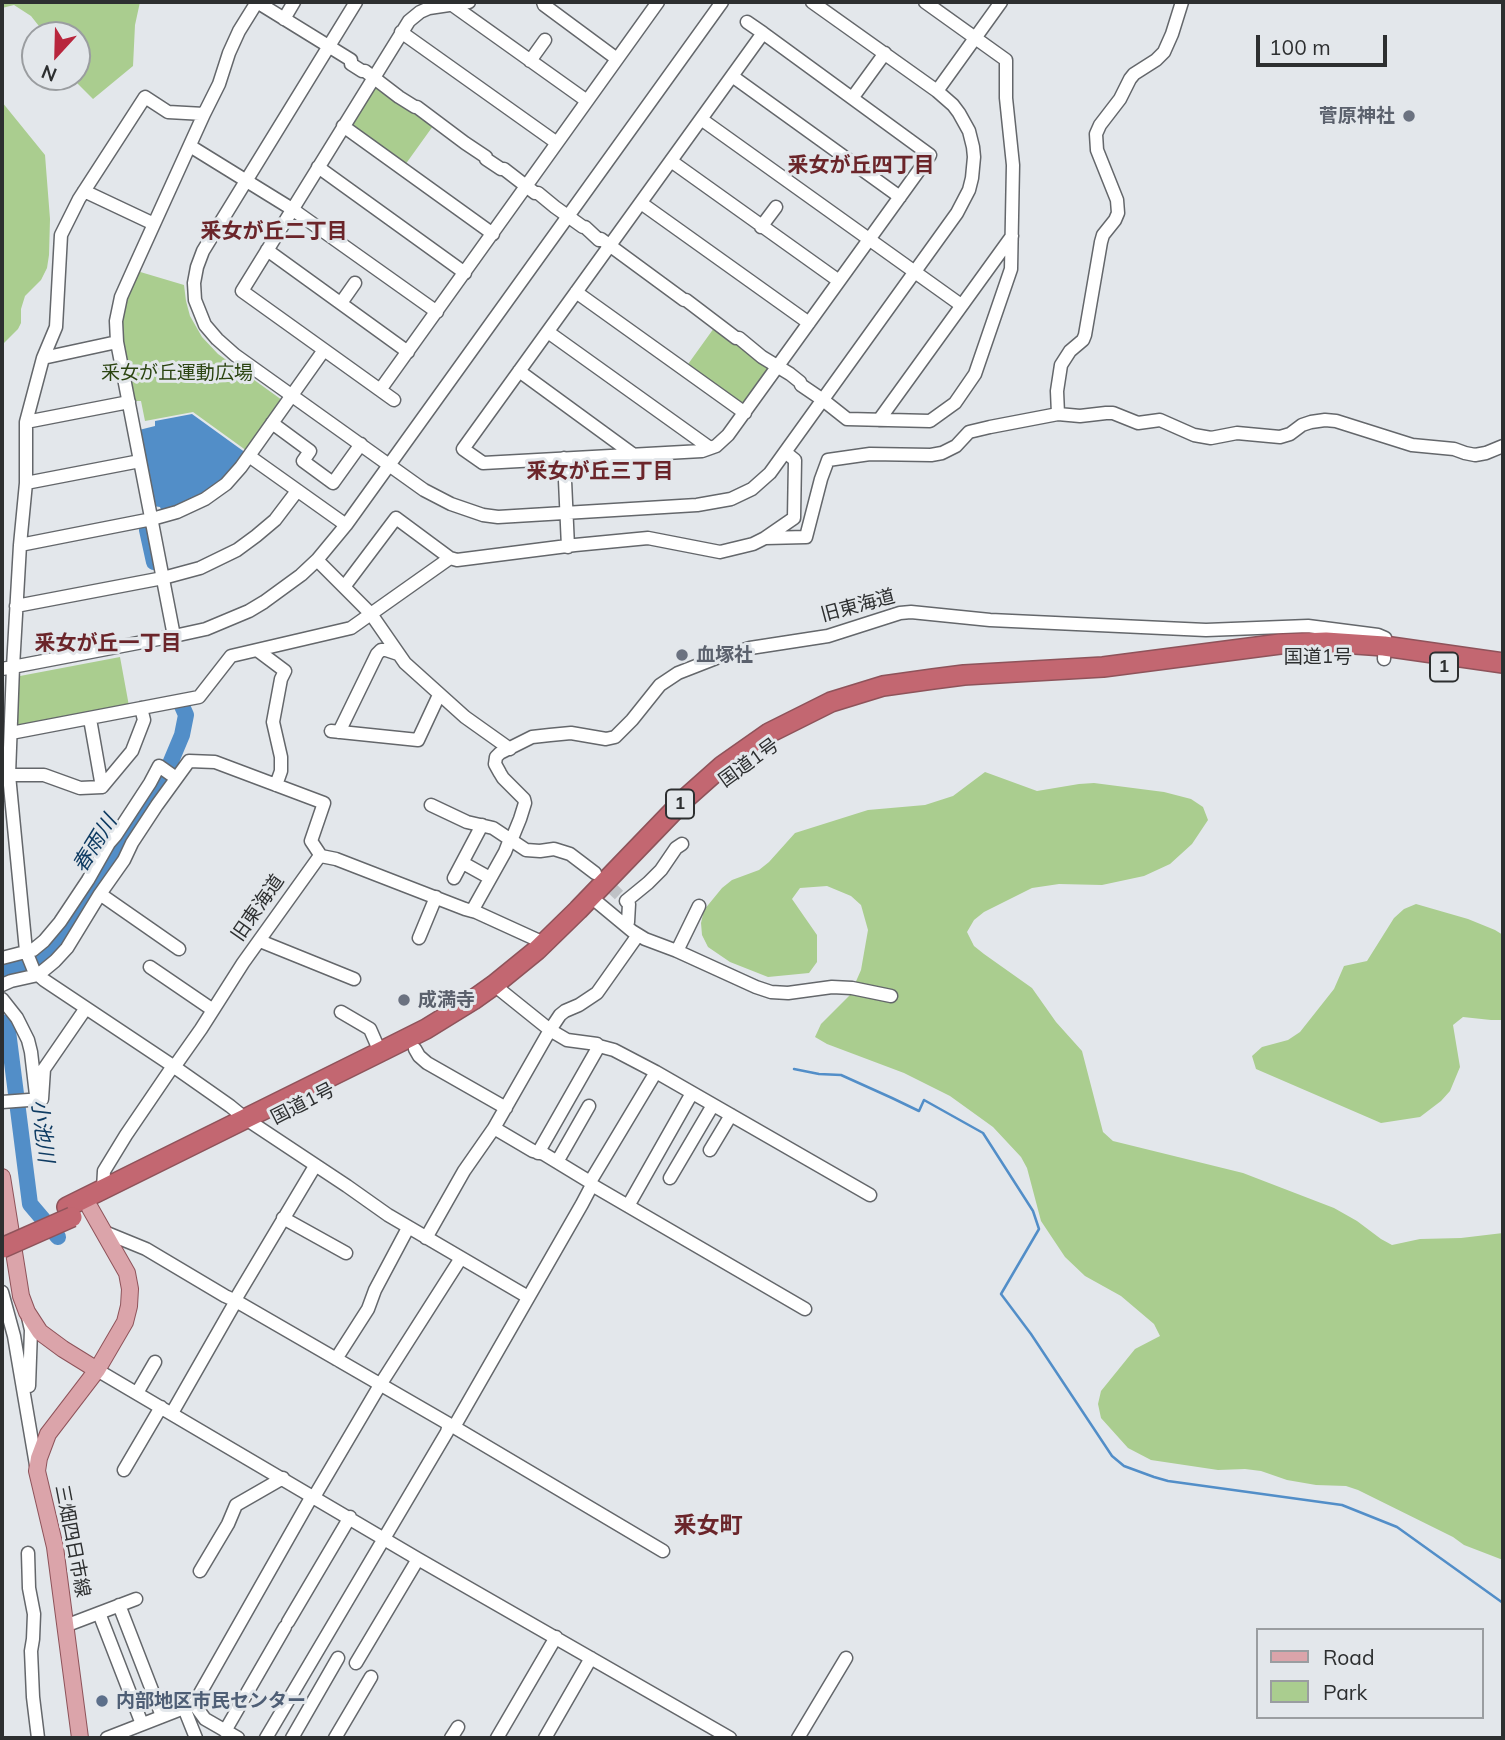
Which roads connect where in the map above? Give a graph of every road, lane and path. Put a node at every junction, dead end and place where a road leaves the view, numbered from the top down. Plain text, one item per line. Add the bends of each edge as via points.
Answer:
1 (257, 2) edge
2 (294, 2) edge
3 (356, 2) edge
4 (469, 2) edge
5 (543, 2) edge
6 (658, 2) edge
7 (722, 2) edge
8 (812, 2) edge
9 (925, 2) edge
10 (1001, 2) edge
11 (1182, 2) edge
12 (451, 4) junction
13 (284, 19) junction
14 (747, 22) dead end
15 (401, 32) junction
16 (763, 33) junction
17 (976, 38) junction
18 (545, 40) dead end
19 (327, 46) junction
20 (885, 53) junction
21 (617, 60) junction
22 (530, 61) junction
23 (732, 76) junction
24 (374, 77) junction
25 (937, 91) junction
26 (853, 97) junction
27 (587, 101) junction
28 (204, 114) junction
29 (701, 119) junction
30 (343, 126) junction
31 (557, 143) junction
32 (190, 146) junction
33 (671, 161) junction
34 (318, 167) junction
35 (245, 179) junction
36 (527, 187) junction
37 (84, 191) junction
38 (900, 197) junction
39 (641, 203) junction
40 (776, 207) dead end
41 (292, 209) junction
42 (568, 216) junction
43 (154, 225) junction
44 (761, 227) junction
45 (493, 234) junction
46 (1012, 236) junction
47 (870, 239) junction
48 (610, 246) junction
49 (267, 250) junction
50 (914, 271) junction
51 (465, 273) junction
52 (839, 281) junction
53 (355, 283) dead end
54 (576, 292) junction
55 (341, 303) junction
56 (961, 305) junction
57 (436, 312) junction
58 (808, 323) junction
59 (548, 332) junction
60 (117, 342) junction
61 (324, 350) junction
62 (408, 352) junction
63 (43, 358) junction
64 (778, 367) junction
65 (519, 371) junction
66 (380, 390) junction
67 (292, 395) junction
68 (394, 400) dead end
69 (823, 400) junction
70 (129, 402) junction
71 (745, 413) junction
72 (1058, 414) junction
73 (879, 419) junction
74 (26, 422) junction
75 (272, 423) junction
76 (362, 444) junction
77 (1503, 446) edge
78 (710, 448) junction
79 (785, 452) junction
80 (635, 455) junction
81 (249, 456) junction
82 (564, 458) junction
83 (140, 461) junction
84 (390, 464) junction
85 (26, 483) junction
86 (297, 492) junction
87 (566, 514) junction
88 (152, 519) junction
89 (346, 525) junction
90 (765, 538) junction
91 (20, 544) junction
92 (568, 547) junction
93 (450, 558) junction
94 (317, 560) junction
95 (159, 579) junction
96 (344, 587) junction
97 (16, 606) junction
98 (371, 614) junction
99 (174, 636) junction
100 (257, 650) junction
101 (1384, 653) junction
102 (398, 654) junction
103 (7, 668) edge
104 (1498, 669) edge
105 (439, 695) junction
106 (141, 708) junction
107 (90, 719) junction
108 (11, 733) junction
109 (510, 749) junction
110 (9, 775) junction
111 (175, 777) junction
112 (276, 785) junction
113 (102, 787) junction
114 (431, 805) dead end
115 (482, 825) junction
116 (510, 840) junction
117 (682, 844) dead end
118 (107, 849) junction
119 (321, 856) junction
120 (122, 859) junction
121 (463, 863) junction
122 (595, 873) tunnel mouth
123 (454, 878) dead end
124 (491, 878) junction
125 (100, 894) junction
126 (436, 897) junction
127 (595, 900) junction
128 (699, 906) dead end
129 (472, 911) junction
130 (626, 926) junction
131 (638, 935) junction
132 (419, 938) dead end
133 (260, 940) junction
134 (544, 943) junction
135 (179, 949) dead end
136 (677, 951) junction
137 (27, 954) junction
138 (2, 958) edge
139 (150, 967) dead end
140 (36, 973) junction
141 (354, 979) dead end
142 (2, 985) edge
143 (499, 989) junction
144 (891, 996) dead end
145 (2, 999) edge
146 (86, 1008) junction
147 (213, 1010) junction
148 (341, 1012) dead end
149 (550, 1030) junction
150 (599, 1046) junction
151 (415, 1049) junction
152 (380, 1052) junction
153 (173, 1066) junction
154 (656, 1072) junction
155 (692, 1093) junction
156 (36, 1099) junction
157 (2, 1102) edge
158 (713, 1105) junction
159 (589, 1106) dead end
160 (506, 1108) junction
161 (731, 1115) junction
162 (252, 1123) junction
163 (494, 1128) junction
164 (710, 1150) dead end
165 (538, 1153) junction
166 (557, 1162) junction
167 (314, 1166) junction
168 (2, 1177) edge
169 (670, 1178) dead end
170 (591, 1183) junction
171 (103, 1189) junction
172 (870, 1195) dead end
173 (628, 1206) junction
174 (77, 1211) junction
175 (283, 1218) junction
176 (408, 1228) junction
177 (102, 1231) junction
178 (2, 1235) edge
179 (426, 1238) junction
180 (2, 1248) edge
181 (346, 1254) dead end
182 (461, 1258) junction
183 (2, 1292) edge
184 (528, 1297) junction
185 (235, 1301) junction
186 (805, 1309) dead end
187 (27, 1312) junction
188 (336, 1359) junction
189 (155, 1363) dead end
190 (97, 1370) junction
191 (380, 1385) junction
192 (137, 1393) junction
193 (166, 1410) junction
194 (26, 1411) junction
195 (451, 1426) junction
196 (124, 1470) dead end
197 (283, 1478) junction
198 (39, 1482) junction
199 (313, 1496) junction
200 (349, 1517) junction
201 (384, 1538) junction
202 (663, 1551) dead end
203 (28, 1553) dead end
204 (418, 1559) junction
205 (200, 1571) dead end
206 (136, 1599) dead end
207 (119, 1605) junction
208 (99, 1613) junction
209 (65, 1626) junction
210 (556, 1637) junction
211 (338, 1658) dead end
212 (591, 1658) junction
213 (846, 1658) dead end
214 (356, 1662) dead end
215 (371, 1677) dead end
216 (191, 1711) junction
217 (162, 1716) junction
218 (142, 1724) junction
219 (225, 1731) junction
220 (38, 1738) edge
221 (80, 1738) edge
222 (107, 1738) edge
223 (196, 1738) edge
224 (238, 1738) edge
225 (266, 1738) edge
226 (292, 1738) edge
227 (335, 1738) edge
228 (497, 1738) edge
229 (545, 1738) edge
230 (730, 1738) edge
231 (798, 1738) edge

1 - 13 street
1 - 28 street
2 - 13 street
3 - 19 street
4 - 12 street
5 - 21 street
6 - 21 street
7 - 42 street
8 - 20 street
9 - 17 street
10 - 17 street
11 - 72 street via 1164,52 1134,74 1096,134 1118,213 1101,242 1085,335 1061,365
12 - 15 street via 420,12
12 - 22 street
13 - 19 street
14 - 16 street
15 - 24 street
15 - 31 street
16 - 23 street
16 - 26 street
17 - 25 street
17 - 46 street via 1006,60 1013,153
18 - 22 street
19 - 24 street
19 - 35 street
20 - 25 street
20 - 26 street
21 - 27 street
22 - 27 street
23 - 29 street
23 - 38 street
24 - 30 street
24 - 36 street
25 - 50 street via 964,120 974,147 974,169 964,202
26 - 38 street via 930,155
27 - 31 street
28 - 32 street
28 - 37 street via 168,112 145,97
29 - 33 street
29 - 47 street
30 - 34 street
30 - 45 street
31 - 36 street
32 - 35 street
32 - 43 street
33 - 39 street
33 - 44 street
34 - 41 street
34 - 51 street
35 - 41 street
35 - 67 street via 199,259 195,300 216,339
36 - 42 street
36 - 45 street
37 - 43 street
37 - 63 street via 61,235 55,327
38 - 47 street
39 - 48 street
39 - 58 street
40 - 44 street
41 - 49 street
41 - 57 street
42 - 48 street
42 - 84 street
43 - 60 street via 121,297
44 - 52 street
45 - 51 street
46 - 56 street
46 - 73 street via 1011,269 975,374 955,403 930,421
47 - 50 street
47 - 52 street
48 - 54 street
48 - 64 street
49 - 55 street
49 - 61 street via 242,291
50 - 56 street
50 - 69 street
51 - 57 street
52 - 58 street
53 - 55 street
54 - 59 street
54 - 71 street
55 - 62 street
56 - 73 street
57 - 62 street
58 - 64 street
59 - 65 street
59 - 78 street
60 - 63 street
60 - 70 street
61 - 66 street
61 - 67 street
62 - 66 street
63 - 74 street
64 - 69 street
64 - 71 street
65 - 80 street
65 - 82 street via 463,449 482,463
66 - 68 street
67 - 75 street
67 - 76 street
69 - 73 street via 847,419
69 - 79 street
70 - 74 street
70 - 83 street
71 - 78 street via 729,435
72 - 77 street via 1106,412 1138,423 1160,420 1211,438 1237,433 1280,437 1311,422 1336,421 1412,445 1475,455
72 - 90 street via 969,432 942,453 828,460 806,537
74 - 85 street
75 - 76 street via 310,451 303,461 333,482
75 - 81 street
76 - 84 street
78 - 80 street
79 - 87 street via 762,481 731,499
79 - 90 street via 795,460 794,518
80 - 82 street
81 - 86 street
81 - 88 street via 205,499
82 - 87 street
83 - 85 street
83 - 88 street
84 - 87 street via 431,495 483,515
84 - 89 street
85 - 91 street
86 - 89 street
86 - 95 street via 275,520 237,550 200,568
87 - 92 street
88 - 91 street
88 - 95 street
89 - 94 street
90 - 92 street via 720,552 648,538
91 - 97 street
92 - 93 street via 457,561
93 - 96 street via 396,518
93 - 98 street
94 - 96 street
94 - 99 street via 249,611
95 - 97 street
95 - 99 street
96 - 98 street
97 - 103 street
98 - 100 street via 351,628
98 - 102 street
99 - 103 street
100 - 106 street via 231,656 199,697
100 - 112 street via 285,671 273,722 281,757
101 - 104 highway, 国道1号 / 1
101 - 109 street, 旧東海道 via 1385,638 1378,635 1308,626 1206,630 900,613 828,636 750,648 678,673 660,685 615,737 571,733 532,737
101 - 127 highway, 国道1号 / 1 via 1326,642 1280,644 1128,664 944,677 858,693 810,711 744,749 686,798
102 - 105 street
102 - 105 street via 386,650 377,654 335,732 418,740
103 - 108 street
105 - 109 street
106 - 107 street
106 - 113 street via 144,720 132,751
107 - 108 street
107 - 113 street
108 - 110 street
109 - 116 street via 496,757 495,764 525,803
110 - 113 street via 44,775 80,788
110 - 137 street
111 - 112 street via 186,763 195,760 215,762
111 - 118 street via 159,766
111 - 120 street
112 - 119 street via 324,803 311,841
114 - 115 street
115 - 116 street
115 - 121 street
116 - 122 street via 526,850 557,849
116 - 124 street
117 - 130 street via 648,883 623,898 629,904
118 - 120 street
118 - 137 street via 60,922
119 - 126 street
119 - 133 street, 旧東海道
120 - 125 street
121 - 123 street
121 - 124 street
124 - 129 street
125 - 135 street
125 - 140 street via 67,948
126 - 129 street
126 - 132 street
127 - 130 street
127 - 134 highway, 国道1号 / 1
127 - 143 highway, 国道1号 / 1 via 556,948
128 - 136 street
129 - 134 street
130 - 131 street
131 - 136 street
131 - 149 street via 597,993 565,1011
133 - 141 street
133 - 147 street, 旧東海道
134 - 143 highway, 国道1号 / 1
136 - 144 street via 771,992 832,987
137 - 138 street
137 - 140 street
139 - 147 street
140 - 142 street
140 - 146 street
143 - 149 street
143 - 151 highway, 国道1号 / 1 via 461,1022
143 - 152 highway, 国道1号 / 1
145 - 156 street via 28,1040
146 - 153 street
146 - 156 street via 44,1069 42,1099
147 - 153 street, 旧東海道
148 - 152 street via 370,1029
149 - 150 street via 567,1040
149 - 160 street
150 - 154 street
150 - 165 street
151 - 160 street via 427,1063
151 - 162 highway, 国道1号 / 1
152 - 162 highway, 国道1号 / 1
153 - 162 street
153 - 171 street, 旧東海道 via 104,1171
154 - 155 street
154 - 170 street
155 - 158 street
155 - 173 street
156 - 157 street
158 - 161 street
158 - 169 street
159 - 166 street
160 - 163 street
161 - 164 street
161 - 172 street
162 - 167 street
162 - 171 highway, 国道1号 / 1
162 - 174 highway, 国道1号 / 1 via 209,1149
163 - 165 street
163 - 179 street
165 - 166 street
166 - 170 street
167 - 175 street
167 - 176 street
168 - 187 main road
170 - 173 street
170 - 184 street
171 - 174 highway, 国道1号 / 1
173 - 186 street
174 - 177 main road, 三畑四日市線
174 - 178 highway, 国道1号 / 1
174 - 180 highway, 国道1号 / 1, bridge
175 - 181 street
175 - 185 street
176 - 179 street
176 - 188 street
177 - 185 street via 146,1248
177 - 190 main road, 三畑四日市線 via 127,1273 130,1298 125,1322
179 - 182 street
182 - 184 street
182 - 191 street
183 - 194 street
184 - 195 street
185 - 188 street
185 - 193 street
187 - 190 main road via 40,1332
187 - 194 street via 31,1351
188 - 191 street
189 - 192 street
190 - 192 street
190 - 198 main road, 三畑四日市線 via 48,1434 39,1458
191 - 195 street
191 - 199 street
192 - 193 street
193 - 196 street
193 - 197 street
194 - 198 street
195 - 201 street
195 - 202 street
197 - 199 street
197 - 205 street via 236,1505
198 - 209 main road, 三畑四日市線 via 55,1547
199 - 200 street
199 - 216 street
200 - 201 street
200 - 219 street
201 - 204 street
201 - 225 street
203 - 220 street
204 - 210 street
204 - 214 street
206 - 207 street
207 - 208 street
207 - 217 street
208 - 209 street
208 - 218 street
209 - 221 main road, 三畑四日市線
210 - 212 street
210 - 228 street
211 - 226 street
212 - 229 street
212 - 230 street
213 - 231 street
215 - 227 street
216 - 217 street via 184,1707
216 - 219 street
216 - 223 street
217 - 218 street
218 - 222 street
219 - 224 street

